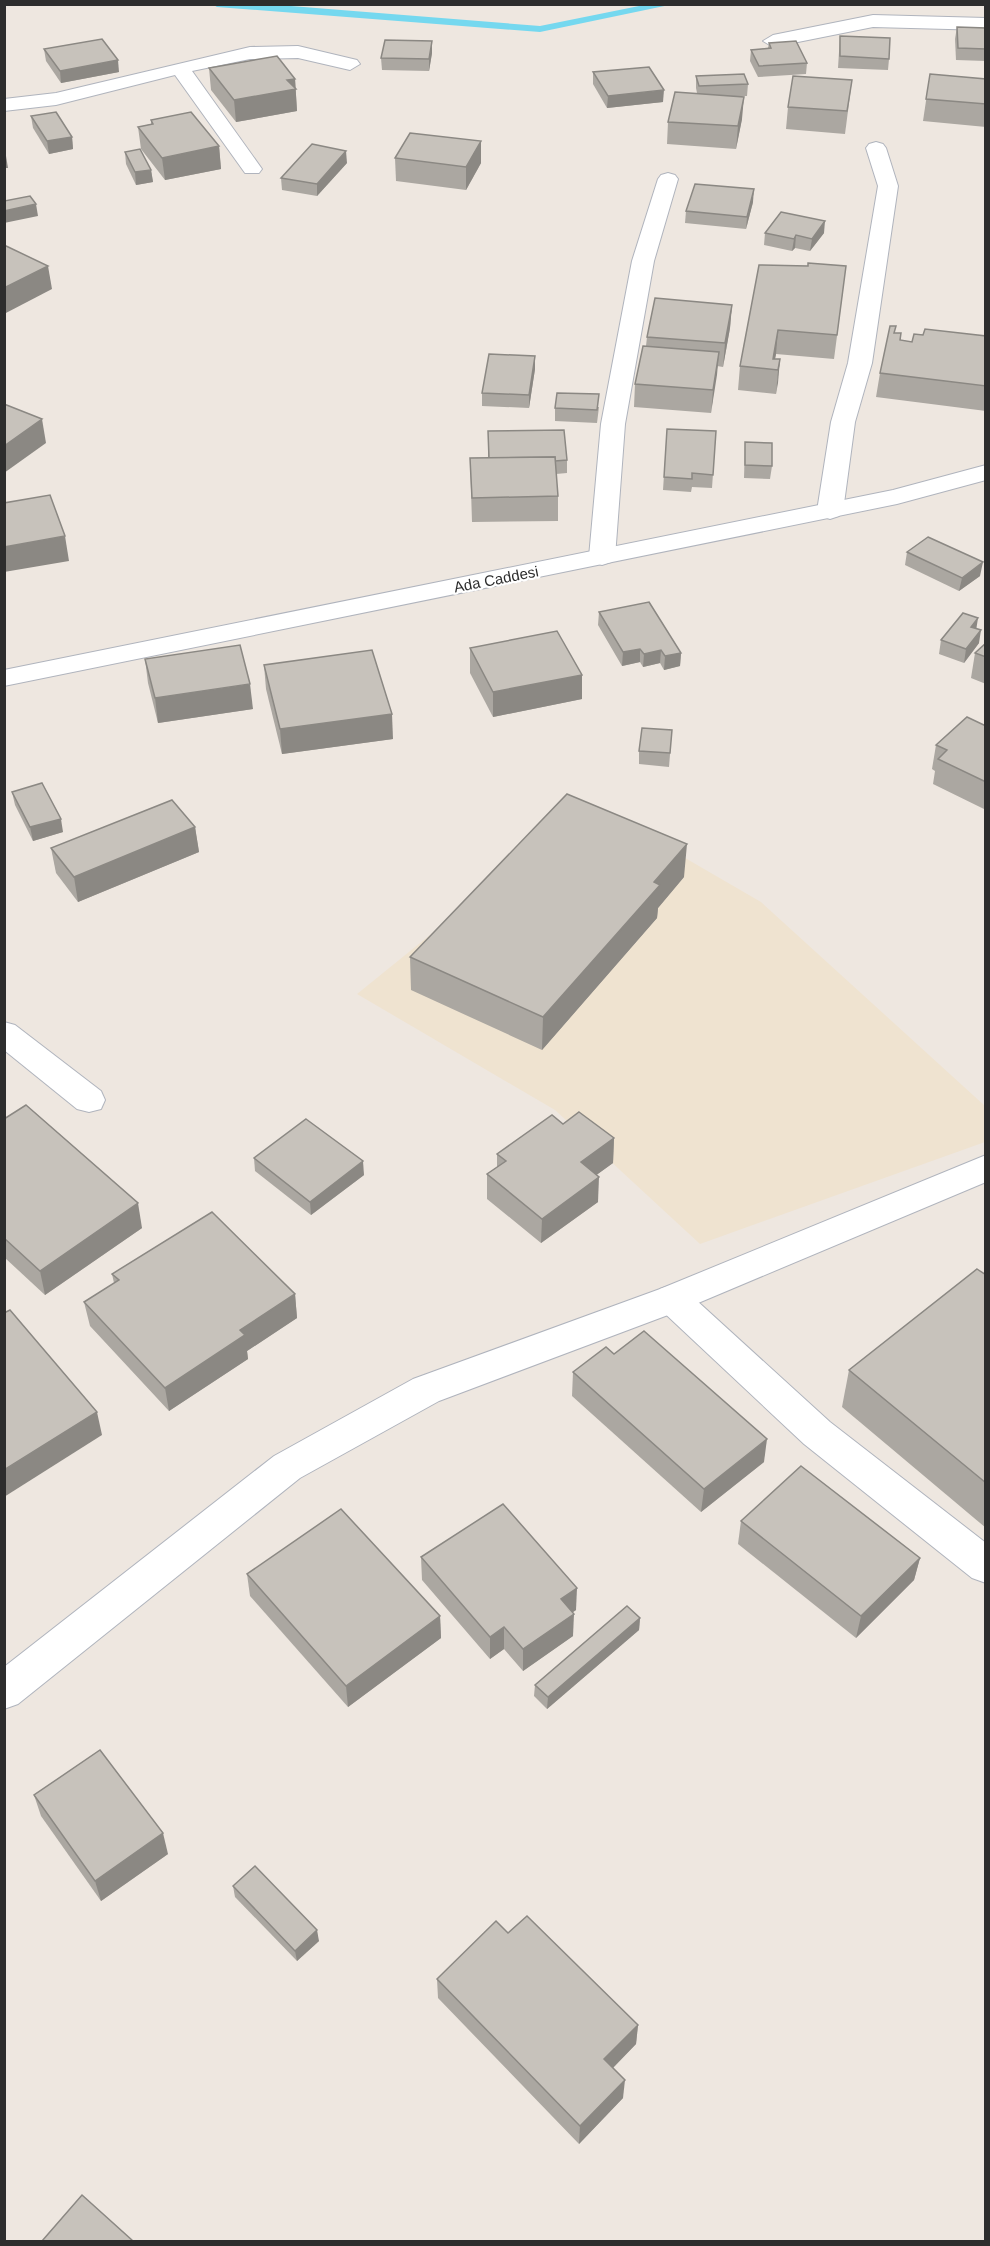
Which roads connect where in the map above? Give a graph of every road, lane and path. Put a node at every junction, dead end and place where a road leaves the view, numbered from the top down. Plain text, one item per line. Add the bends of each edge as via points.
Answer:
1 (986, 24) edge
2 (773, 41) edge
3 (350, 64) dead end
4 (180, 68) junction
5 (4, 105) edge
6 (876, 148) dead end
7 (252, 169) dead end
8 (668, 178) dead end
9 (986, 472) edge
10 (830, 511) junction
11 (602, 557) junction
12 (4, 678) edge
13 (4, 1034) edge
14 (89, 1100) dead end
15 (986, 1168) edge
16 (672, 1299) junction
17 (986, 1566) edge
18 (4, 1691) edge

1 - 2 street via 873,21
3 - 4 street via 298,52 250,53
4 - 5 street via 56,99
4 - 7 street
6 - 10 street via 888,186 860,363 843,422
8 - 11 street via 643,261 613,424
9 - 10 street, Ada Caddesi
10 - 11 street, Ada Caddesi
11 - 12 street, Ada Caddesi
13 - 14 street
15 - 16 street
16 - 17 street via 817,1433
16 - 18 street via 426,1390 287,1467

